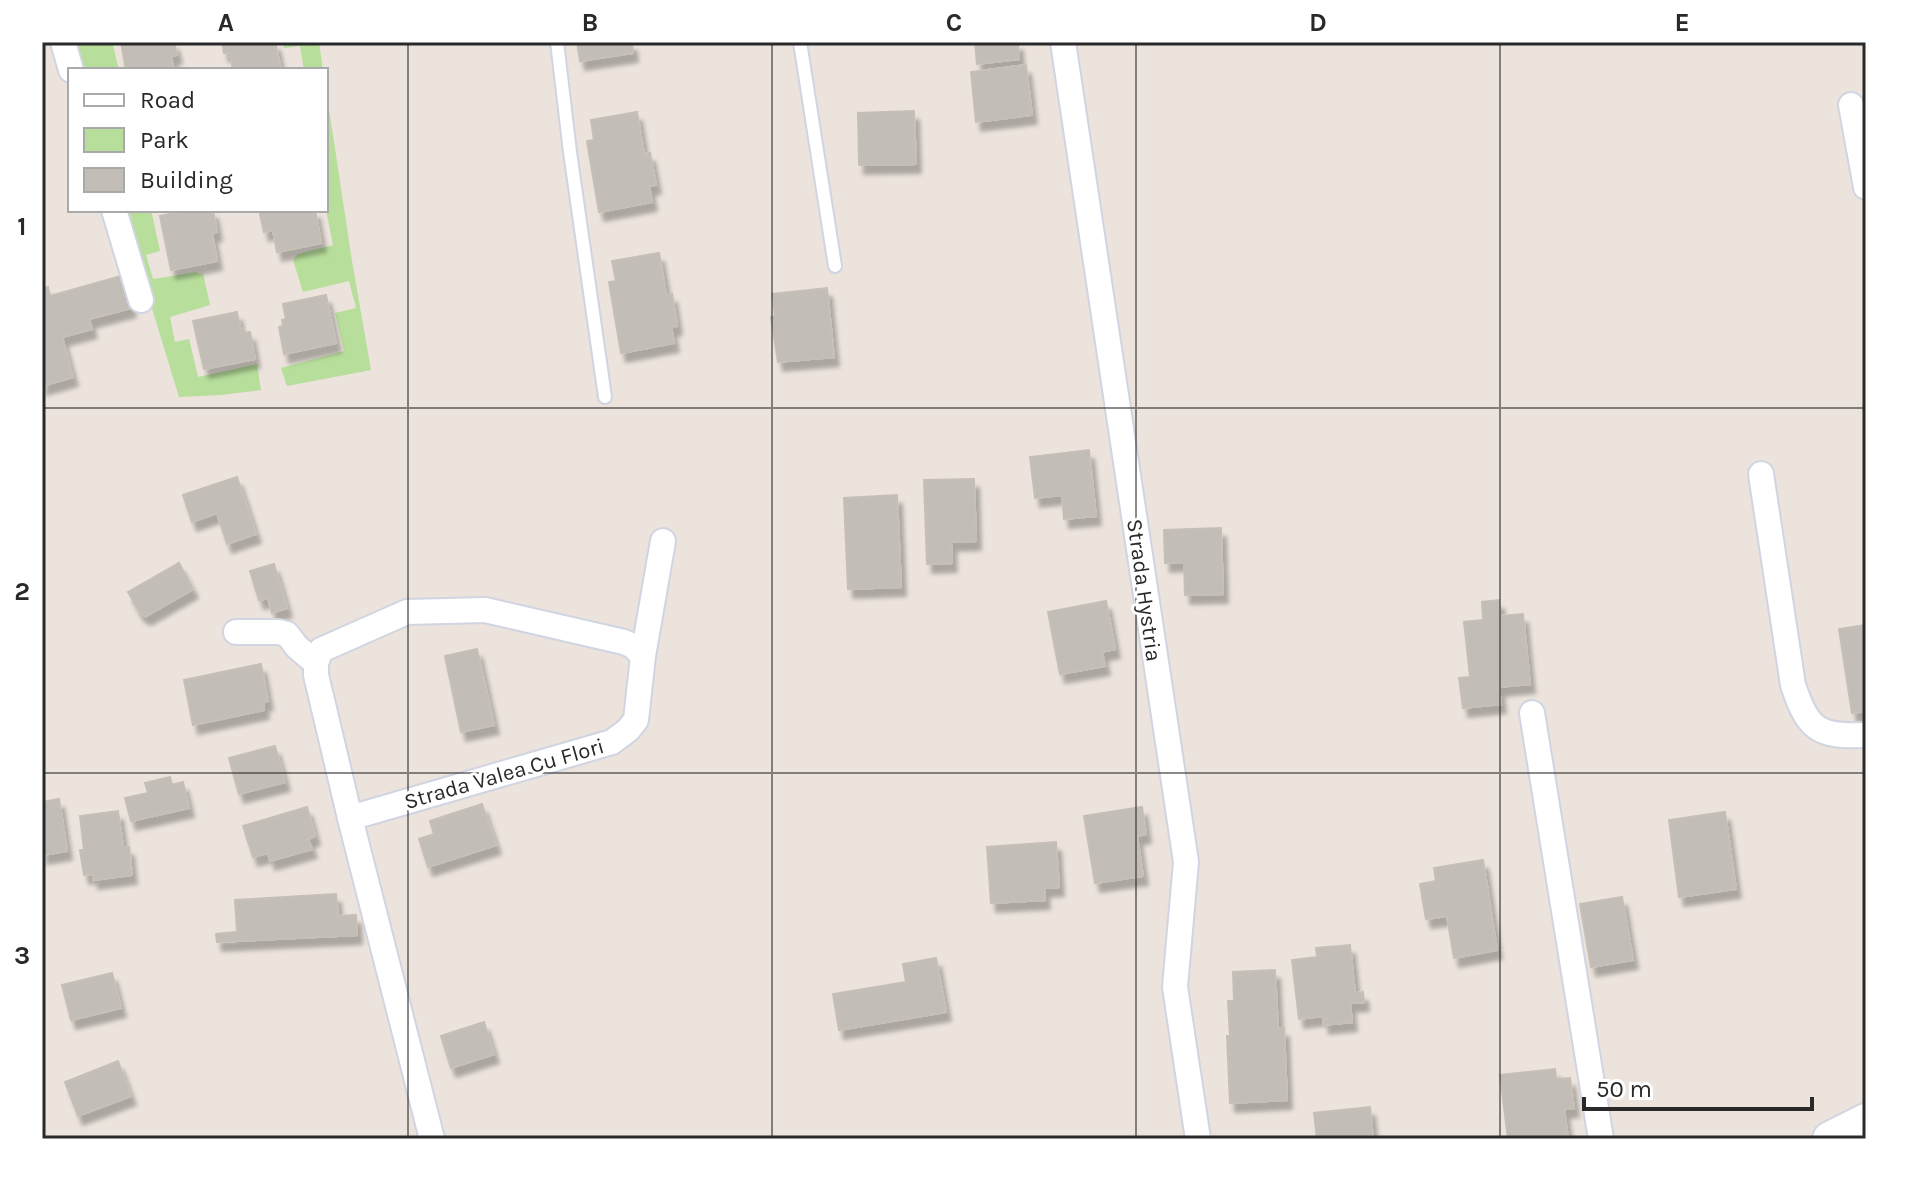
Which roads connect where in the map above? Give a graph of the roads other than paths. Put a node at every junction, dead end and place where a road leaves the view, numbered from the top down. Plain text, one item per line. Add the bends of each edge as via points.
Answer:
1 (63, 42) edge
2 (557, 42) edge
3 (800, 42) edge
4 (1063, 42) edge
5 (70, 68) edge
6 (1851, 105) dead end
7 (1866, 187) edge
8 (115, 212) edge
9 (835, 266) dead end
10 (141, 300) dead end
11 (605, 397) dead end
12 (1761, 474) dead end
13 (663, 541) dead end
14 (236, 632) dead end
15 (643, 656) junction
16 (316, 663) junction
17 (1532, 713) dead end
18 (1866, 735) edge
19 (350, 818) junction
20 (1866, 1121) edge
21 (432, 1139) edge
22 (1198, 1139) edge
23 (1601, 1139) edge
24 (1830, 1139) edge

1 - 5 street
2 - 11 lane
3 - 9 lane
4 - 22 street, Strada Hystria via 1186,862 1175,987
6 - 7 street
8 - 10 street
12 - 18 street via 1793,685 1802,712 1828,733
13 - 15 street, Strada Valea Cu Flori
14 - 16 street via 287,634
15 - 16 street via 624,642 485,610 407,612 321,650
15 - 19 street, Strada Valea Cu Flori via 636,720 612,742
16 - 19 street
17 - 23 street
19 - 21 street
20 - 24 main road

